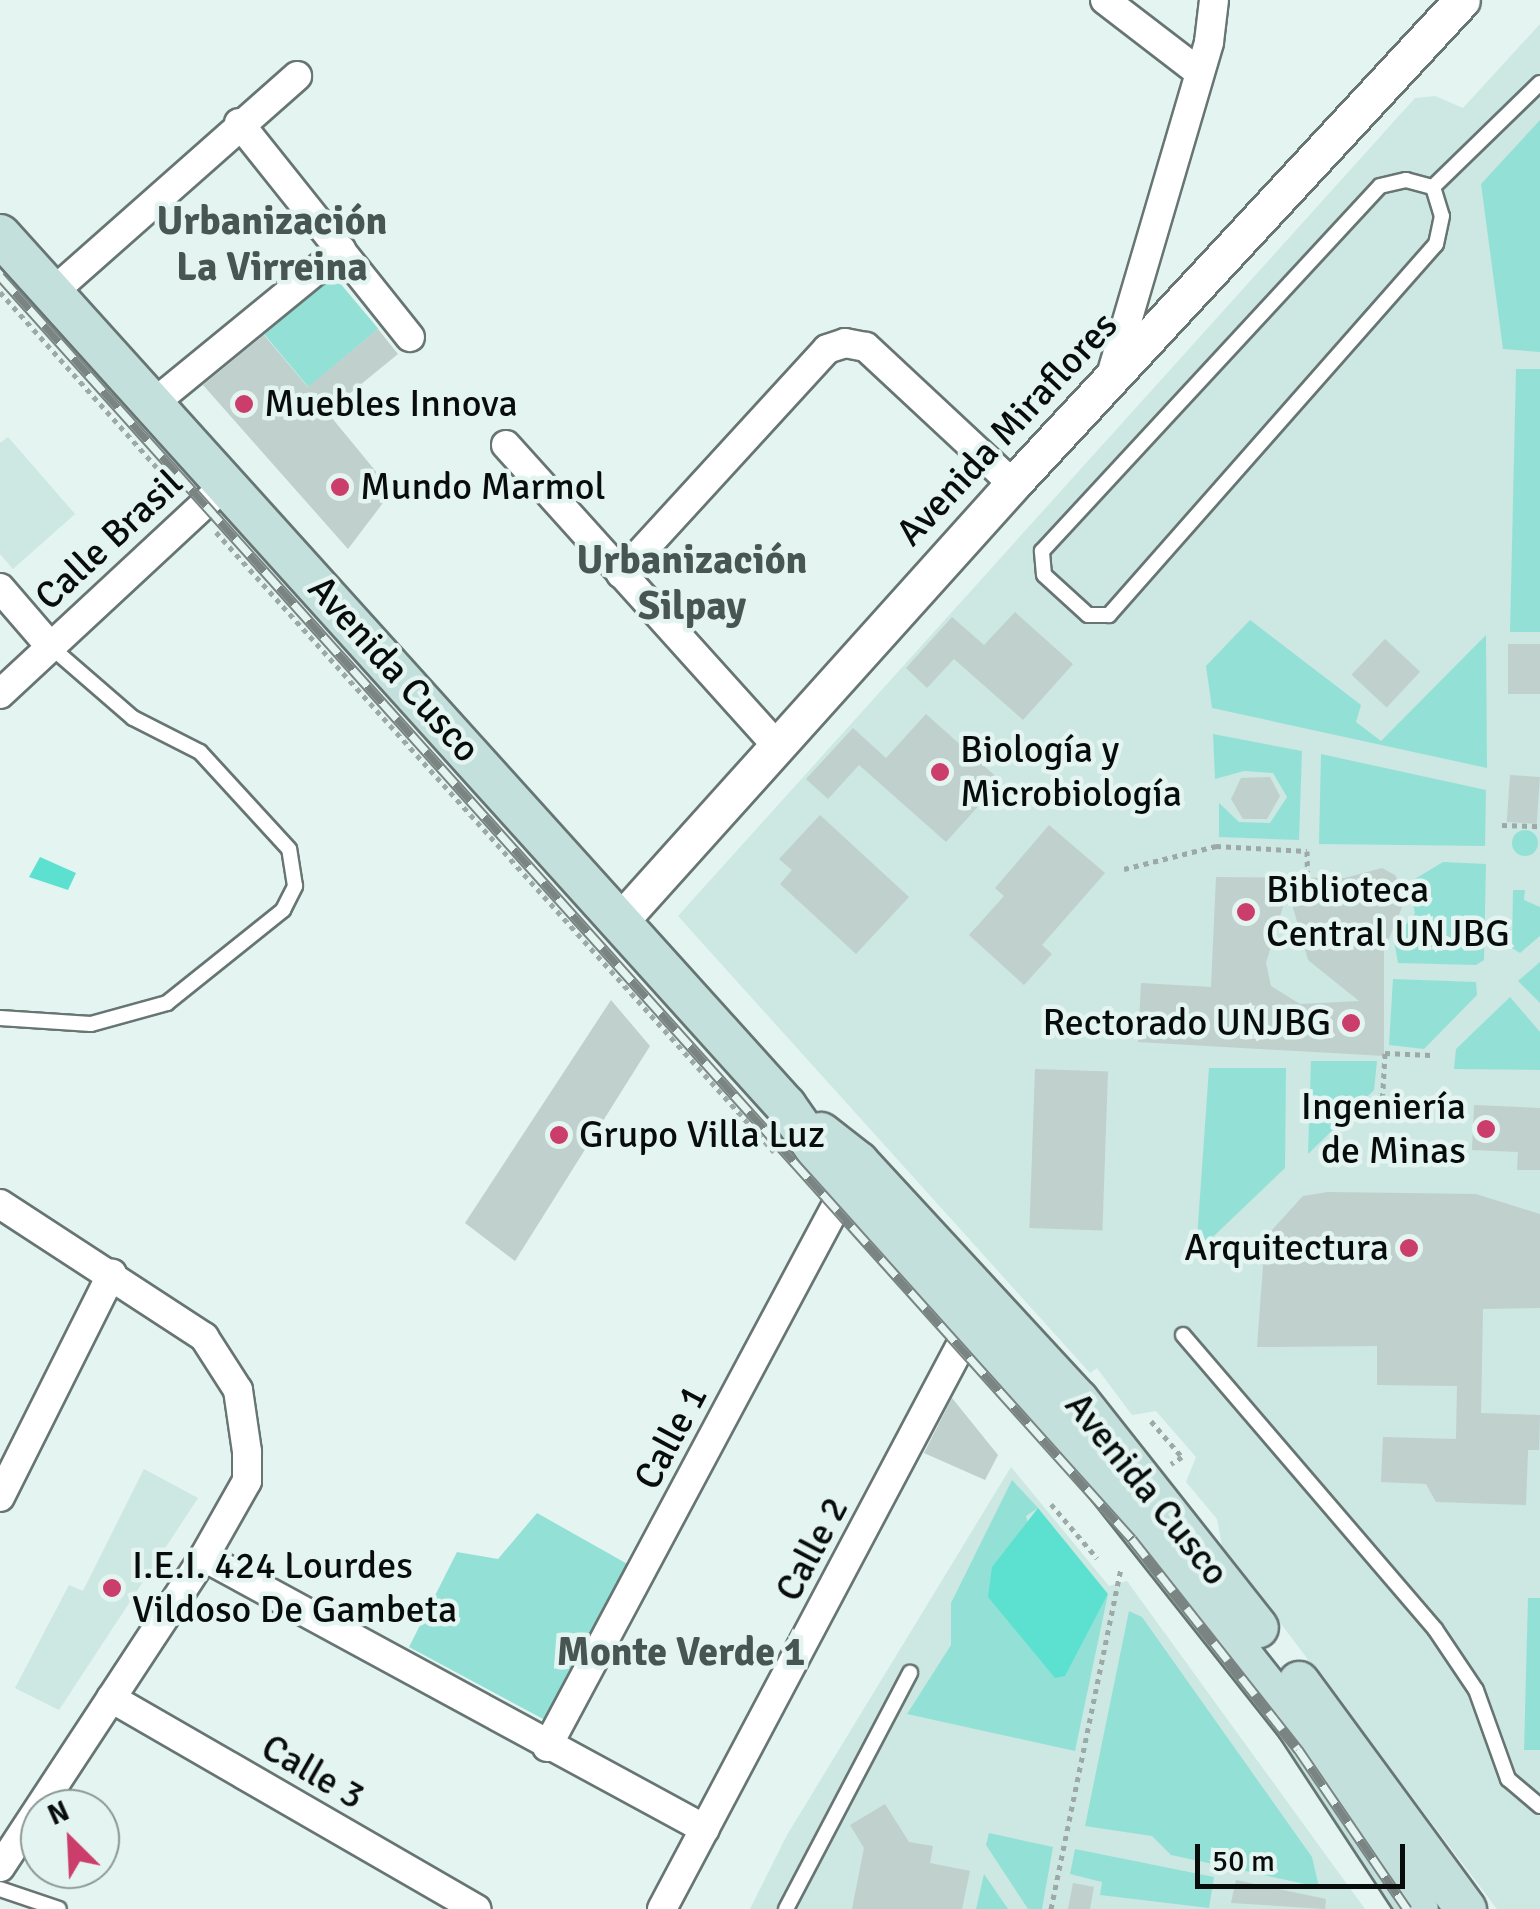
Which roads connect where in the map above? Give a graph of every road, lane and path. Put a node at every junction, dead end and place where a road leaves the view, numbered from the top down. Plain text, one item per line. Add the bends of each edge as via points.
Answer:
1 (1105, 0) edge
2 (1214, 0) edge
3 (1462, 0) edge
4 (1199, 72) junction
5 (298, 76) dead end
6 (1540, 83) edge
7 (238, 124) junction
8 (1433, 187) junction
9 (0, 235) edge
10 (340, 250) junction
11 (0, 292) edge
12 (53, 292) junction
13 (410, 337) dead end
14 (1110, 380) junction
15 (154, 403) junction
16 (506, 445) dead end
17 (228, 483) junction
18 (1013, 484) junction
19 (195, 510) junction
20 (622, 574) junction
21 (0, 588) edge
22 (50, 646) junction
23 (0, 694) edge
24 (776, 745) junction
25 (1502, 825) dead end
26 (1540, 826) edge
27 (1124, 869) dead end
28 (1308, 903) dead end
29 (621, 920) junction
30 (0, 1018) edge
31 (1431, 1055) dead end
32 (1382, 1108) dead end
33 (781, 1160) dead end
34 (852, 1177) junction
35 (0, 1204) edge
36 (112, 1273) junction
37 (970, 1328) junction
38 (1183, 1335) dead end
39 (1152, 1421) dead end
40 (1172, 1466) dead end
41 (0, 1497) edge
42 (1052, 1504) dead end
43 (204, 1558) junction
44 (1097, 1558) dead end
45 (1121, 1566) dead end
46 (910, 1673) dead end
47 (111, 1698) junction
48 (547, 1747) junction
49 (1540, 1806) edge
50 (705, 1829) junction
51 (2, 1859) edge
52 (0, 1889) edge
53 (468, 1907) edge
54 (60, 1909) edge
55 (662, 1909) edge
56 (786, 1909) edge
57 (1051, 1909) edge
58 (1418, 1909) edge
59 (1466, 1909) edge

1 - 4 street
2 - 4 street
3 - 14 street, Avenida Miraflores
4 - 14 street
5 - 7 street
6 - 8 lane
7 - 10 street
7 - 12 street
8 - 8 lane via 1406,180 1380,186 1042,551 1044,575 1088,615 1109,616 1436,244 1442,216
9 - 12 main road, Avenida Cusco
10 - 13 street
10 - 15 street
11 - 19 path
12 - 15 main road, Avenida Cusco
14 - 18 street, Avenida Miraflores
15 - 17 main road, Avenida Cusco
16 - 20 street
17 - 19 street, Calle Brasil
17 - 29 main road, Avenida Cusco
18 - 20 street via 866,347 845,342 827,350
18 - 24 street, Avenida Miraflores
19 - 22 street, Calle Brasil
19 - 33 path
20 - 24 street
21 - 22 street
22 - 23 street, Calle Brasil
22 - 30 lane via 133,718 200,752 288,850 294,886 283,910 167,1003 91,1024
24 - 29 street, Avenida Miraflores
25 - 26 path
27 - 28 path via 1216,846 1308,851
29 - 34 main road, Avenida Cusco
31 - 32 path via 1385,1053
34 - 37 main road, Avenida Cusco
34 - 48 street, Calle 1
34 - 59 main road, Avenida Cusco via 1147,1482
35 - 36 street
36 - 41 street
36 - 43 street via 204,1337 238,1390 247,1480
37 - 50 street, Calle 2
37 - 58 main road, Avenida Cusco via 1212,1613 1374,1834
38 - 49 lane via 1435,1629 1476,1690 1508,1779
39 - 40 path via 1182,1457
42 - 44 path
43 - 47 street
43 - 48 street
45 - 57 path
46 - 56 lane
47 - 51 street
47 - 53 street, Calle 3
48 - 50 street
50 - 55 street, Calle 2
52 - 54 lane

